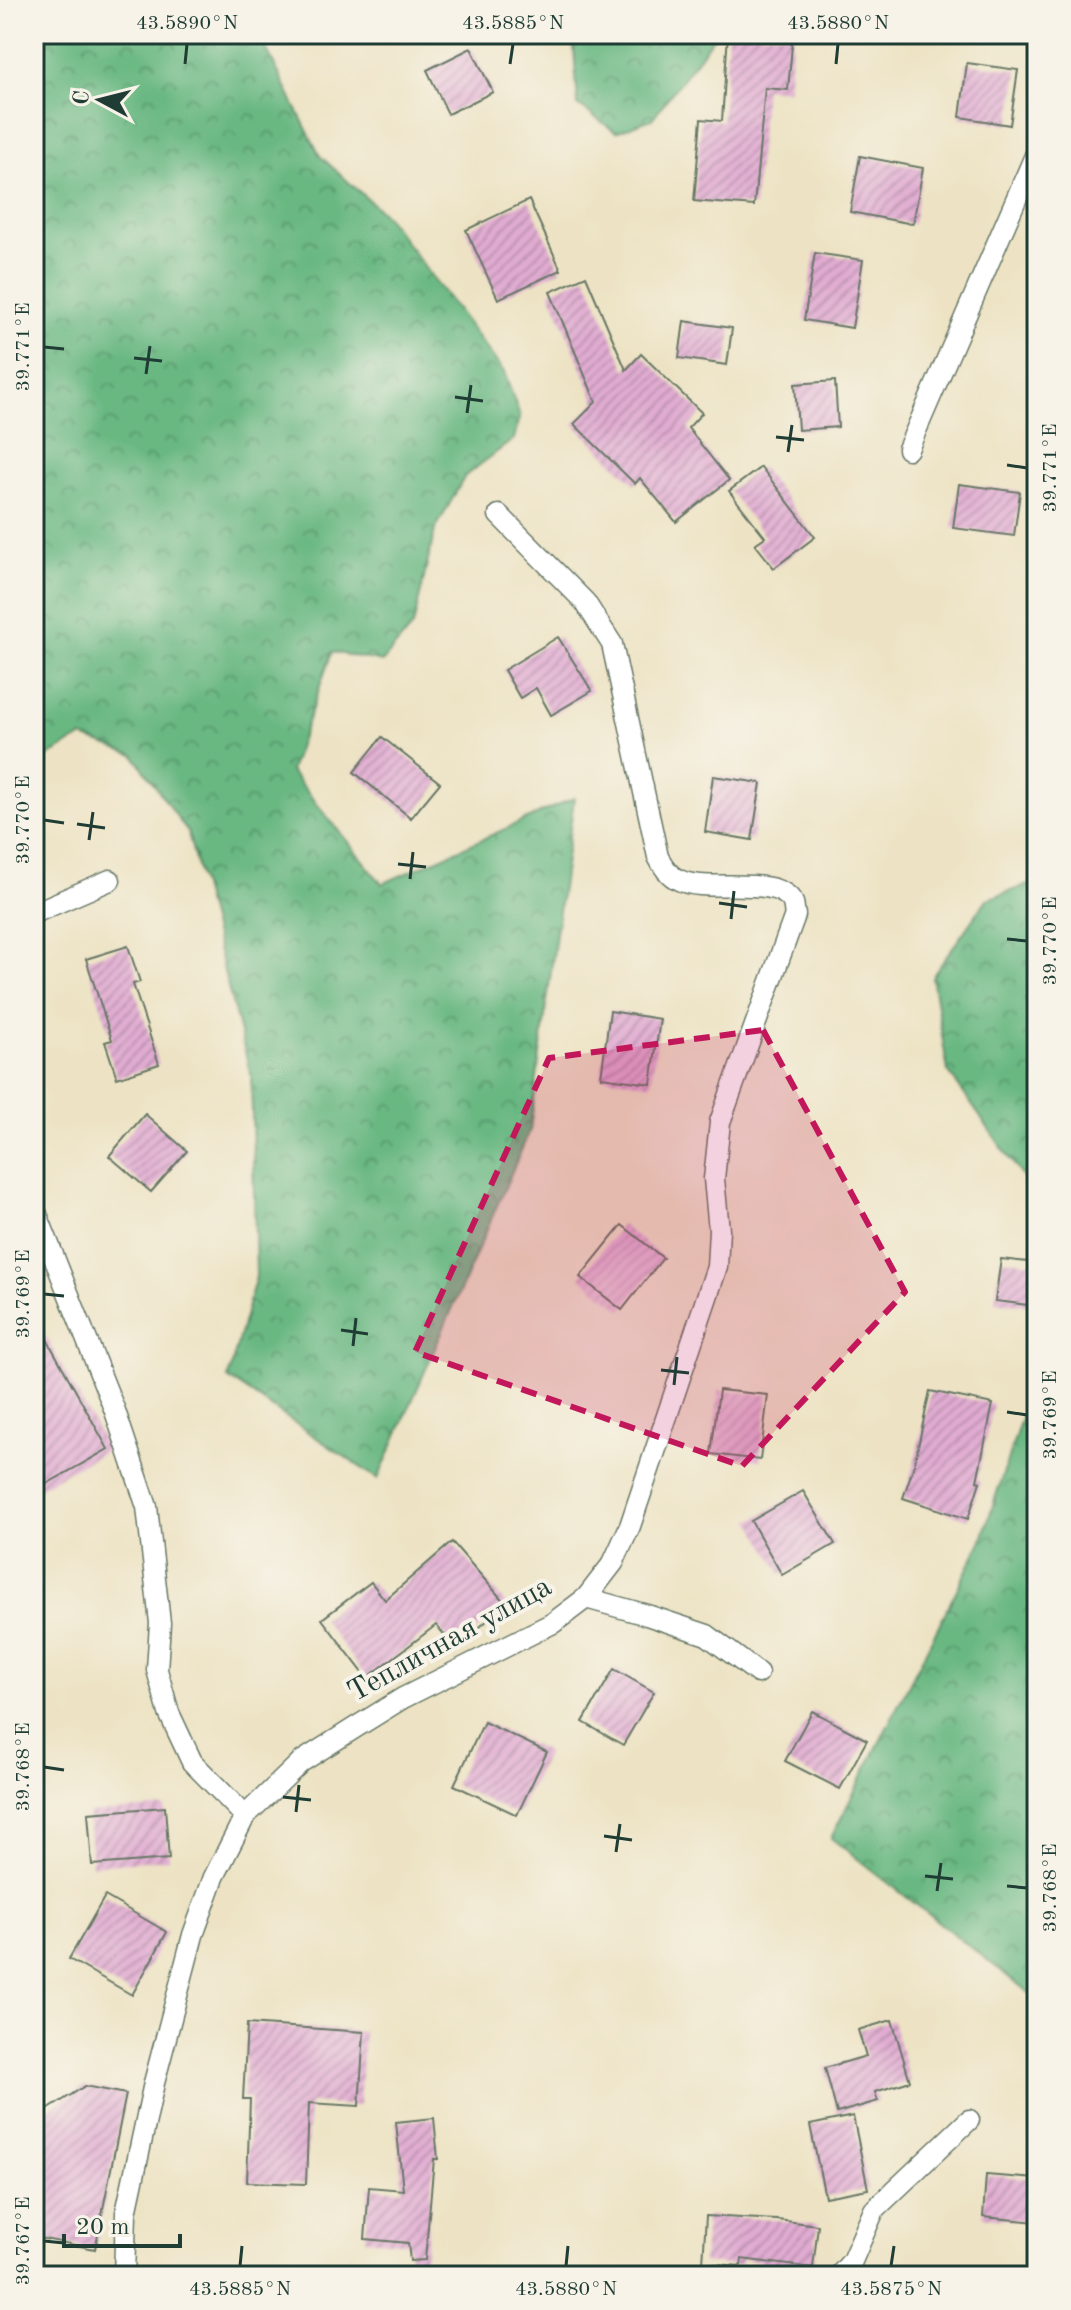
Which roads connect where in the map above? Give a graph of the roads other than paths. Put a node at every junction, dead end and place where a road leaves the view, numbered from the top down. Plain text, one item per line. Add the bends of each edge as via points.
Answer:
1 (1037, 151) edge
2 (908, 449) dead end
3 (499, 515) dead end
4 (110, 880) dead end
5 (34, 913) edge
6 (34, 1207) edge
7 (586, 1598) junction
8 (758, 1673) dead end
9 (245, 1816) junction
10 (969, 2120) dead end
11 (124, 2276) edge
12 (839, 2276) edge

1 - 2 lane
3 - 7 lane, Тепличная улица via 585,602 612,644 658,857 666,871 698,886 762,886 784,892 795,915 720,1122 714,1179 717,1267 630,1526 613,1563
4 - 5 lane
6 - 9 lane via 147,1507 160,1623 157,1670 169,1713 192,1762
7 - 8 lane via 707,1635
7 - 9 lane, Тепличная улица via 553,1623 403,1698 327,1745 301,1762
9 - 11 lane, Тепличная улица via 193,1935 158,2068 126,2213
10 - 12 lane via 874,2210 852,2261

